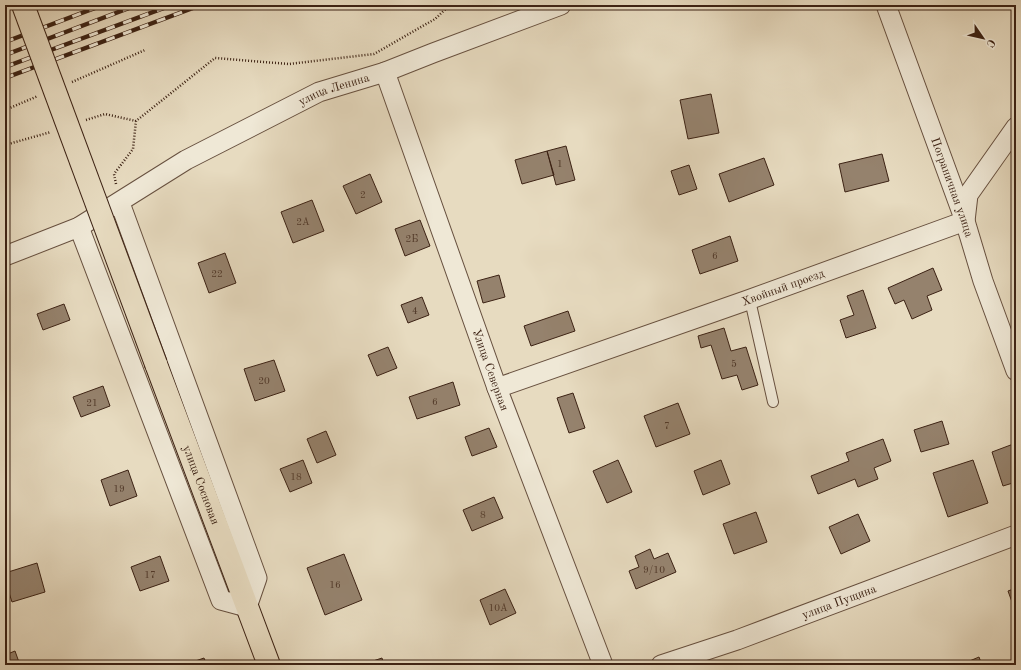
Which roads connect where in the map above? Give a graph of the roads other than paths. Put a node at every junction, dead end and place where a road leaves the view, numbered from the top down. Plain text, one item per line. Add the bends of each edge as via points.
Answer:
1 (23, 5) edge
2 (561, 5) edge
3 (886, 5) edge
4 (385, 72) junction
5 (1016, 127) edge
6 (120, 202) junction
7 (965, 222) junction
8 (79, 227) junction
9 (5, 256) edge
10 (748, 300) junction
11 (1016, 371) edge
12 (497, 388) junction
13 (773, 402) dead end
14 (1016, 535) edge
15 (247, 607) junction
16 (269, 665) edge
17 (603, 665) edge
18 (661, 665) edge

1 - 15 main road, улица Сосновая, bridge
2 - 4 street, улица Ленина
3 - 7 street, Пограничная улица
4 - 6 street, улица Ленина via 319,92 186,160
4 - 12 street, Улица Северная
5 - 7 street via 968,195
6 - 8 street, улица Ленина
6 - 15 street via 257,578
7 - 10 street, Хвойный проезд
7 - 11 street, Пограничная улица via 983,281
8 - 9 street, улица Ленина
8 - 15 street via 221,600
10 - 12 street, Хвойный проезд
10 - 13 lane
12 - 17 street, Улица Северная
14 - 18 street, улица Пущина via 737,640
15 - 16 main road, улица Сосновая

